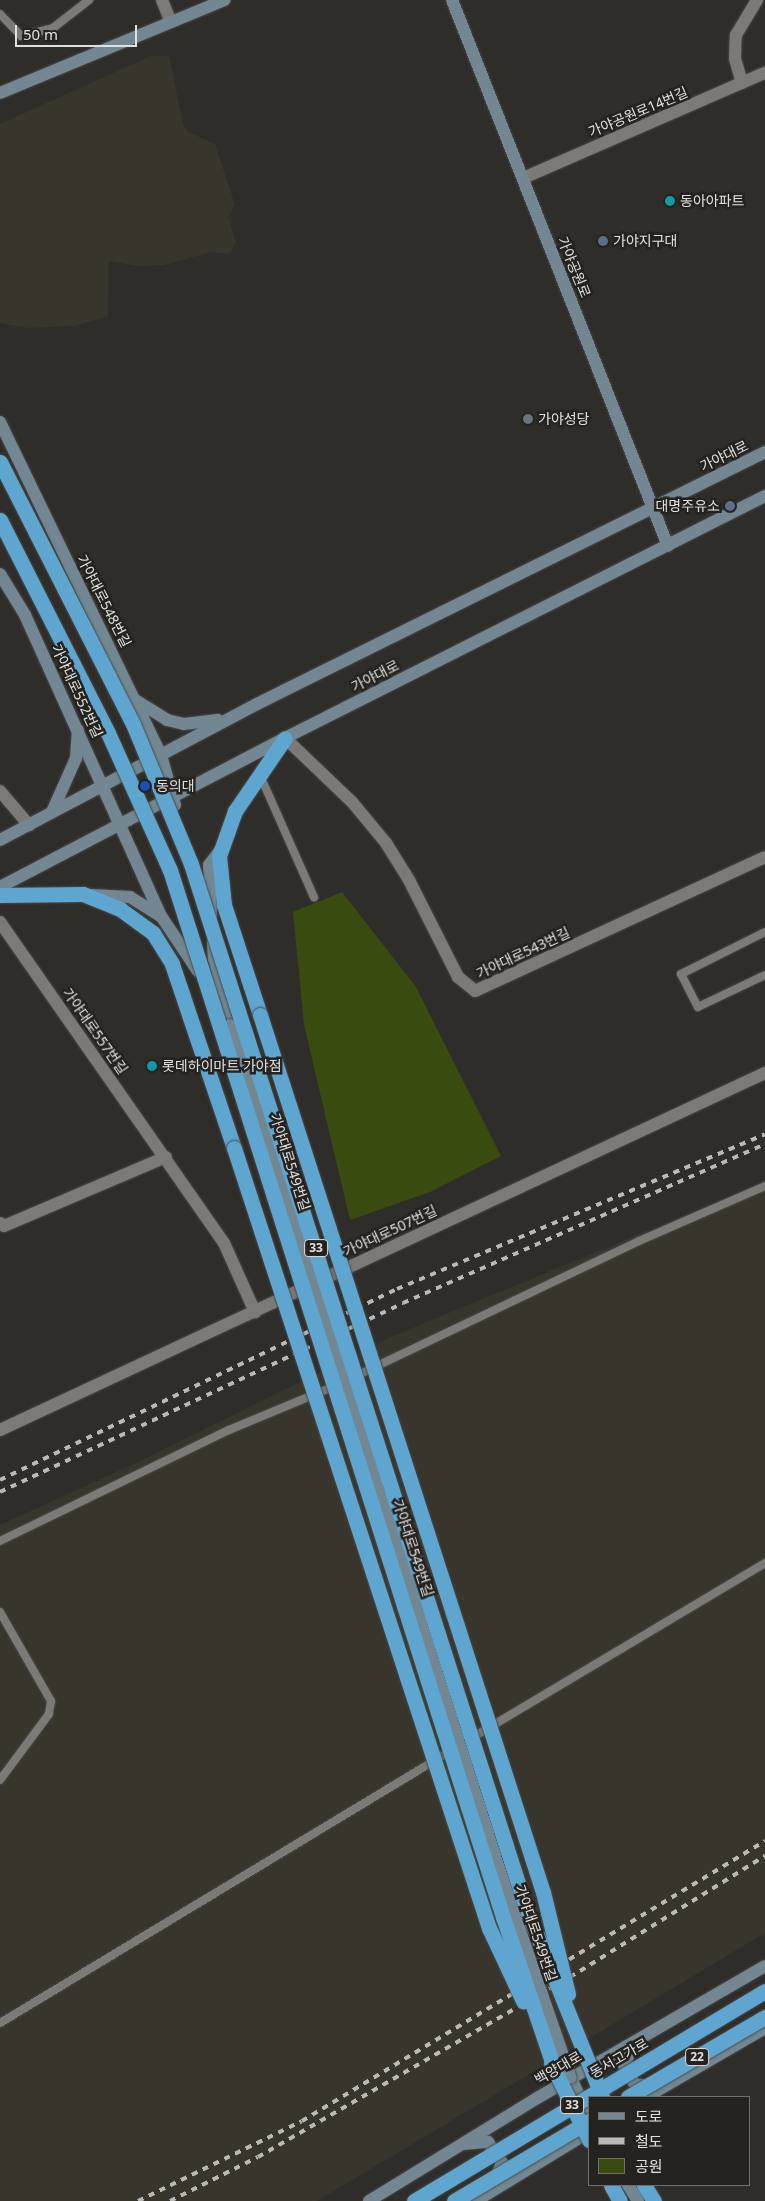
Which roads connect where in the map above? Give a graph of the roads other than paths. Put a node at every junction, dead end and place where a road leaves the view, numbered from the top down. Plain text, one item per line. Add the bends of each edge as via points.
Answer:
1 (89, 0) edge
2 (162, 0) edge
3 (225, 0) edge
4 (452, 0) edge
5 (757, 0) edge
6 (0, 14) edge
7 (170, 22) junction
8 (765, 73) edge
9 (742, 83) junction
10 (0, 93) edge
11 (523, 178) junction
12 (0, 422) edge
13 (765, 452) edge
14 (0, 462) edge
15 (765, 496) edge
16 (653, 508) junction
17 (0, 520) edge
18 (668, 546) junction
19 (0, 574) edge
20 (135, 699) junction
21 (237, 715) junction
22 (78, 727) junction
23 (285, 738) junction
24 (161, 755) junction
25 (259, 773) junction
26 (104, 784) junction
27 (0, 791) edge
28 (173, 797) junction
29 (51, 813) junction
30 (121, 824) junction
31 (28, 825) junction
32 (0, 840) edge
33 (223, 845) junction
34 (765, 857) edge
35 (0, 887) edge
36 (83, 894) junction
37 (0, 895) edge
38 (314, 897) dead end
39 (162, 916) junction
40 (0, 922) edge
41 (765, 932) edge
42 (214, 959) junction
43 (765, 975) edge
44 (230, 1025) junction
45 (765, 1073) edge
46 (166, 1157) junction
47 (765, 1186) edge
48 (2, 1224) edge
49 (255, 1312) junction
50 (0, 1430) edge
51 (0, 1541) edge
52 (765, 1563) edge
53 (0, 1612) edge
54 (0, 1780) edge
55 (765, 1966) edge
56 (765, 1991) edge
57 (765, 2017) edge
58 (0, 2023) edge
59 (765, 2028) edge
60 (639, 2038) junction
61 (582, 2053) junction
62 (555, 2071) junction
63 (572, 2078) junction
64 (667, 2084) junction
65 (590, 2096) edge
66 (602, 2096) edge
67 (630, 2096) edge
68 (648, 2096) edge
69 (588, 2097) edge
70 (588, 2117) edge
71 (588, 2120) edge
72 (588, 2133) edge
73 (588, 2138) edge
74 (461, 2144) junction
75 (612, 2186) edge
76 (629, 2186) edge
77 (645, 2186) edge
78 (490, 2192) junction
79 (369, 2201) edge
80 (414, 2201) edge
81 (454, 2201) edge
82 (476, 2201) edge
83 (620, 2201) edge
84 (638, 2201) edge
85 (654, 2201) edge

1 - 6 lane via 53,28 21,36
2 - 7 street
3 - 7 main road
4 - 11 main road, 가야공원로
5 - 9 street via 736,35 736,58
7 - 10 main road
8 - 9 street, 가야공원로14번길
9 - 11 street, 가야공원로14번길
11 - 16 main road, 가야공원로
12 - 20 main road, 가야대로548번길
13 - 16 main road, 가야대로
14 - 61 highway, 33, bridge via 133,724 191,864 525,1905
15 - 18 main road, 가야대로
16 - 18 main road, 가야공원로
16 - 21 main road, 가야대로
17 - 62 highway, 33, bridge via 108,733 170,870 500,1908
18 - 23 main road, 가야대로
19 - 22 main road, 가야대로552번길 via 25,615
20 - 21 main road via 154,714 184,724 205,723
20 - 24 main road, 가야대로548번길
21 - 24 main road, 가야대로
22 - 26 main road, 가야대로552번길
22 - 29 main road via 76,758
23 - 25 highway
23 - 28 main road, 가야대로
23 - 34 street, 가야대로543번길 via 352,802 386,843 409,880 458,977 476,991
24 - 26 main road, 가야대로
24 - 28 main road, 가야대로548번길
25 - 33 highway via 235,812
25 - 38 lane
26 - 29 main road, 가야대로
26 - 30 main road, 가야대로552번길
27 - 31 street
28 - 30 main road, 가야대로
28 - 42 main road, 가야대로548번길
29 - 31 main road, 가야대로
30 - 35 main road, 가야대로
30 - 39 main road, 가야대로552번길
31 - 32 main road, 가야대로
33 - 42 main road via 209,865
33 - 61 highway, bridge via 219,856 224,905 543,1892
36 - 37 highway
36 - 39 main road via 130,897
36 - 62 highway, bridge via 120,909 153,933 172,964 489,1928
39 - 44 main road, 가야대로552번길
40 - 46 street, 가야대로557번길
41 - 43 lane via 681,974 698,1007
42 - 44 main road
44 - 63 main road, 가야대로549번길, bridge via 502,1880
45 - 49 street, 가야대로507번길
46 - 48 street
46 - 49 street, 가야대로557번길 via 224,1243
47 - 51 lane via 639,1241 387,1363 229,1430
49 - 50 street, 가야대로507번길
52 - 58 lane
53 - 54 lane via 51,1701 48,1714
55 - 60 main road, 백양대로
56 - 65 highway, 동서고가로 / 22, bridge
57 - 67 highway, 22, bridge
59 - 64 main road
60 - 63 main road, 백양대로
60 - 64 main road via 623,2064 635,2085
61 - 66 highway, 33, bridge
62 - 73 highway, 33, bridge
63 - 70 main road, 가야대로549번길
63 - 74 main road, 백양대로
64 - 68 main road
69 - 80 highway, 동서고가로 / 22, bridge
71 - 81 highway, bridge
72 - 78 main road
74 - 78 main road via 488,2142 502,2163
74 - 79 main road, 백양대로
75 - 83 highway
76 - 84 main road
77 - 85 highway
78 - 82 main road

